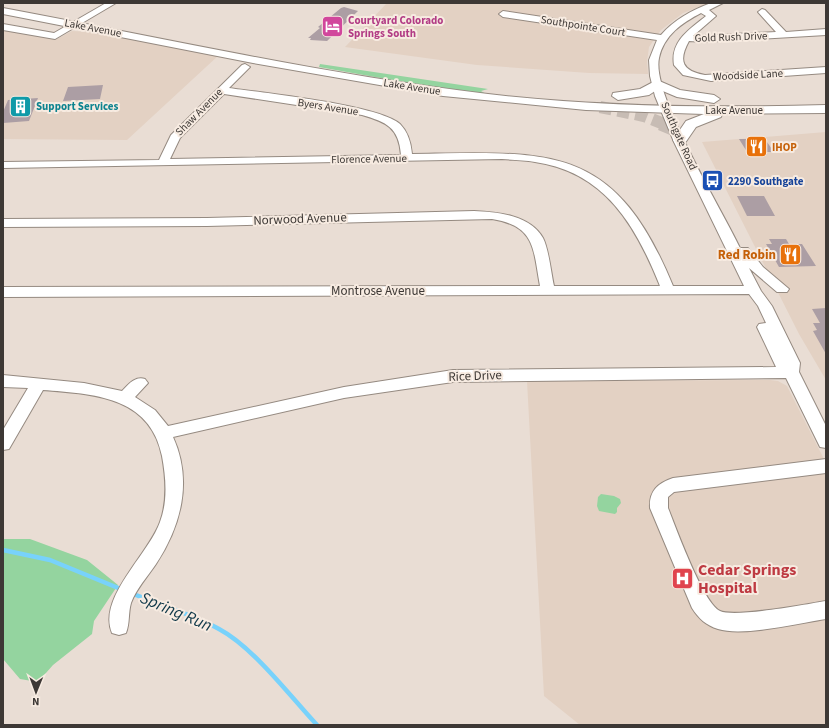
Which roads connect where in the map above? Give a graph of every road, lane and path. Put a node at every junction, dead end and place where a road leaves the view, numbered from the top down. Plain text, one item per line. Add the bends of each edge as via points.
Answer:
1 (112, 3) edge
2 (719, 3) edge
3 (3, 4) edge
4 (701, 9) junction
5 (3, 12) edge
6 (762, 12) dead end
7 (503, 14) dead end
8 (80, 22) junction
9 (3, 27) edge
10 (826, 32) edge
11 (784, 35) junction
12 (663, 38) junction
13 (685, 38) junction
14 (245, 67) dead end
15 (826, 70) edge
16 (657, 84) junction
17 (222, 90) junction
18 (618, 96) junction
19 (714, 99) junction
20 (664, 104) junction
21 (826, 109) edge
22 (734, 111) junction
23 (680, 140) junction
24 (407, 158) junction
25 (163, 164) junction
26 (3, 165) edge
27 (3, 223) edge
28 (725, 230) junction
29 (782, 289) dead end
30 (548, 290) junction
31 (668, 290) junction
32 (753, 290) junction
33 (3, 292) edge
34 (791, 372) junction
35 (3, 381) edge
36 (140, 383) dead end
37 (39, 384) junction
38 (125, 397) junction
39 (165, 433) junction
40 (826, 442) edge
41 (3, 444) edge
42 (826, 466) edge
43 (826, 610) edge
44 (119, 626) dead end

1 - 8 street
2 - 4 street, Southgate Road
3 - 8 main road, Lake Avenue
4 - 12 street, Southgate Road via 677,24
4 - 13 street, Gold Rush Drive via 712,16
5 - 8 main road, Lake Avenue
6 - 11 street
7 - 12 street, Southpointe Court
8 - 9 street via 55,36
8 - 18 main road, Lake Avenue via 403,75 484,86
8 - 20 main road, Lake Avenue via 443,92 553,103
10 - 11 street, Gold Rush Drive
11 - 13 street, Gold Rush Drive
12 - 16 street, Southgate Road via 654,62
13 - 15 street, Woodside Lane via 677,62 684,72 711,78 770,70
14 - 17 street, Shaw Avenue
16 - 18 main road via 644,92
16 - 19 main road via 677,93
16 - 20 street, Southgate Road
17 - 24 street, Byers Avenue via 363,112 380,117 402,133
17 - 25 street, Shaw Avenue via 175,137
18 - 20 main road, Lake Avenue
19 - 20 main road, Lake Avenue
19 - 20 main road, Lake Avenue via 804,97 748,105
20 - 22 main road, Lake Avenue
20 - 23 street, Southgate Road
21 - 22 main road, Lake Avenue
22 - 23 main road via 714,114 697,121 688,127
23 - 28 street, Southgate Road
24 - 25 street, Florence Avenue
24 - 31 street, Florence Avenue via 513,156 546,160 579,170 604,186 627,210 651,247
25 - 26 street, Florence Avenue
27 - 30 street, Norwood Avenue via 498,216 525,226 537,239
28 - 29 street via 758,270
28 - 32 street, Southgate Road
30 - 31 street, Montrose Avenue
30 - 33 street, Montrose Avenue
31 - 32 street, Montrose Avenue
32 - 34 street, Southgate Road via 753,305 781,363
34 - 39 street, Rice Drive via 445,377 401,382 309,400
34 - 40 street, Southgate Road
35 - 37 street
36 - 38 street
37 - 38 street via 90,388
37 - 41 street
38 - 39 street via 154,416
39 - 44 street via 172,457 172,511 158,546 122,601
42 - 43 street via 673,485 660,492 658,500 659,508 699,602 711,616 728,623

